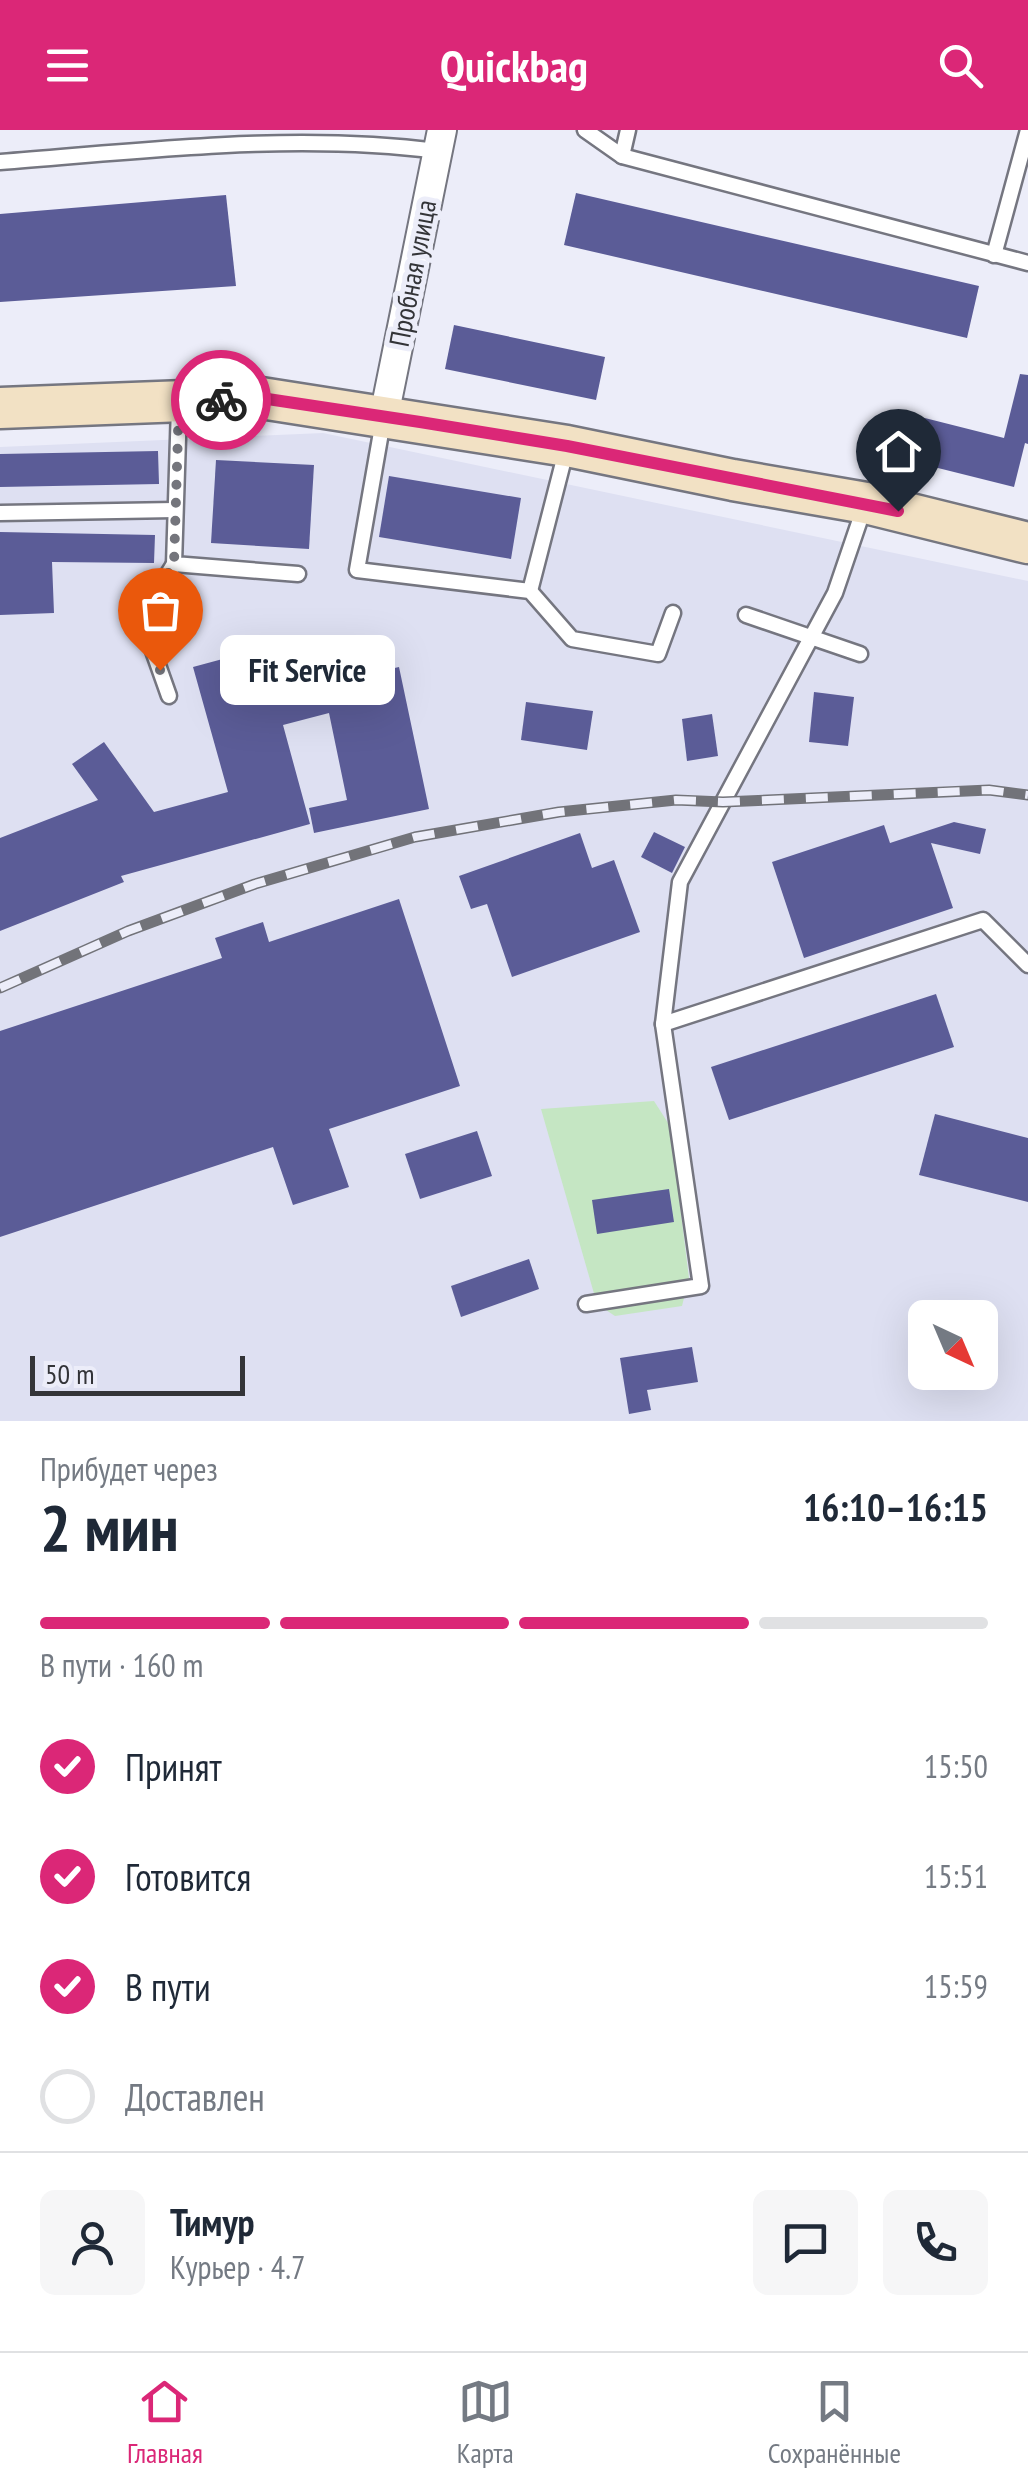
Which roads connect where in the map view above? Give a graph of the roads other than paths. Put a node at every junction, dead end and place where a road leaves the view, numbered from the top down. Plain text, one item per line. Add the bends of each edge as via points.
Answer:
1 (585, 130) edge
2 (628, 130) edge
3 (1028, 130) edge
4 (440, 141) edge
5 (622, 156) junction
6 (0, 162) edge
7 (994, 254) junction
8 (1028, 264) edge
9 (179, 401) junction
10 (0, 408) edge
11 (384, 416) junction
12 (567, 446) junction
13 (866, 503) junction
14 (175, 510) junction
15 (0, 513) edge
16 (1028, 543) edge
17 (174, 564) junction
18 (298, 574) dead end
19 (530, 591) junction
20 (673, 613) dead end
21 (746, 615) dead end
22 (812, 637) junction
23 (860, 654) dead end
24 (169, 696) dead end
25 (1028, 965) edge
26 (663, 1024) junction
27 (586, 1304) dead end

1 - 5 lane
2 - 5 lane
3 - 7 lane
4 - 6 lane via 194,147
4 - 11 street, Пробная улица
5 - 7 lane
7 - 8 lane
9 - 10 main road
9 - 11 main road via 261,398
9 - 14 lane
11 - 12 main road
11 - 19 lane via 357,570
12 - 13 main road
12 - 19 lane
13 - 16 main road
13 - 22 lane via 835,594
14 - 15 lane
14 - 17 lane
17 - 18 lane
17 - 24 lane via 141,617
19 - 20 lane via 572,639 658,654
21 - 22 lane
22 - 23 lane
22 - 26 lane via 680,882
25 - 26 lane via 983,920
26 - 27 lane via 701,1286

